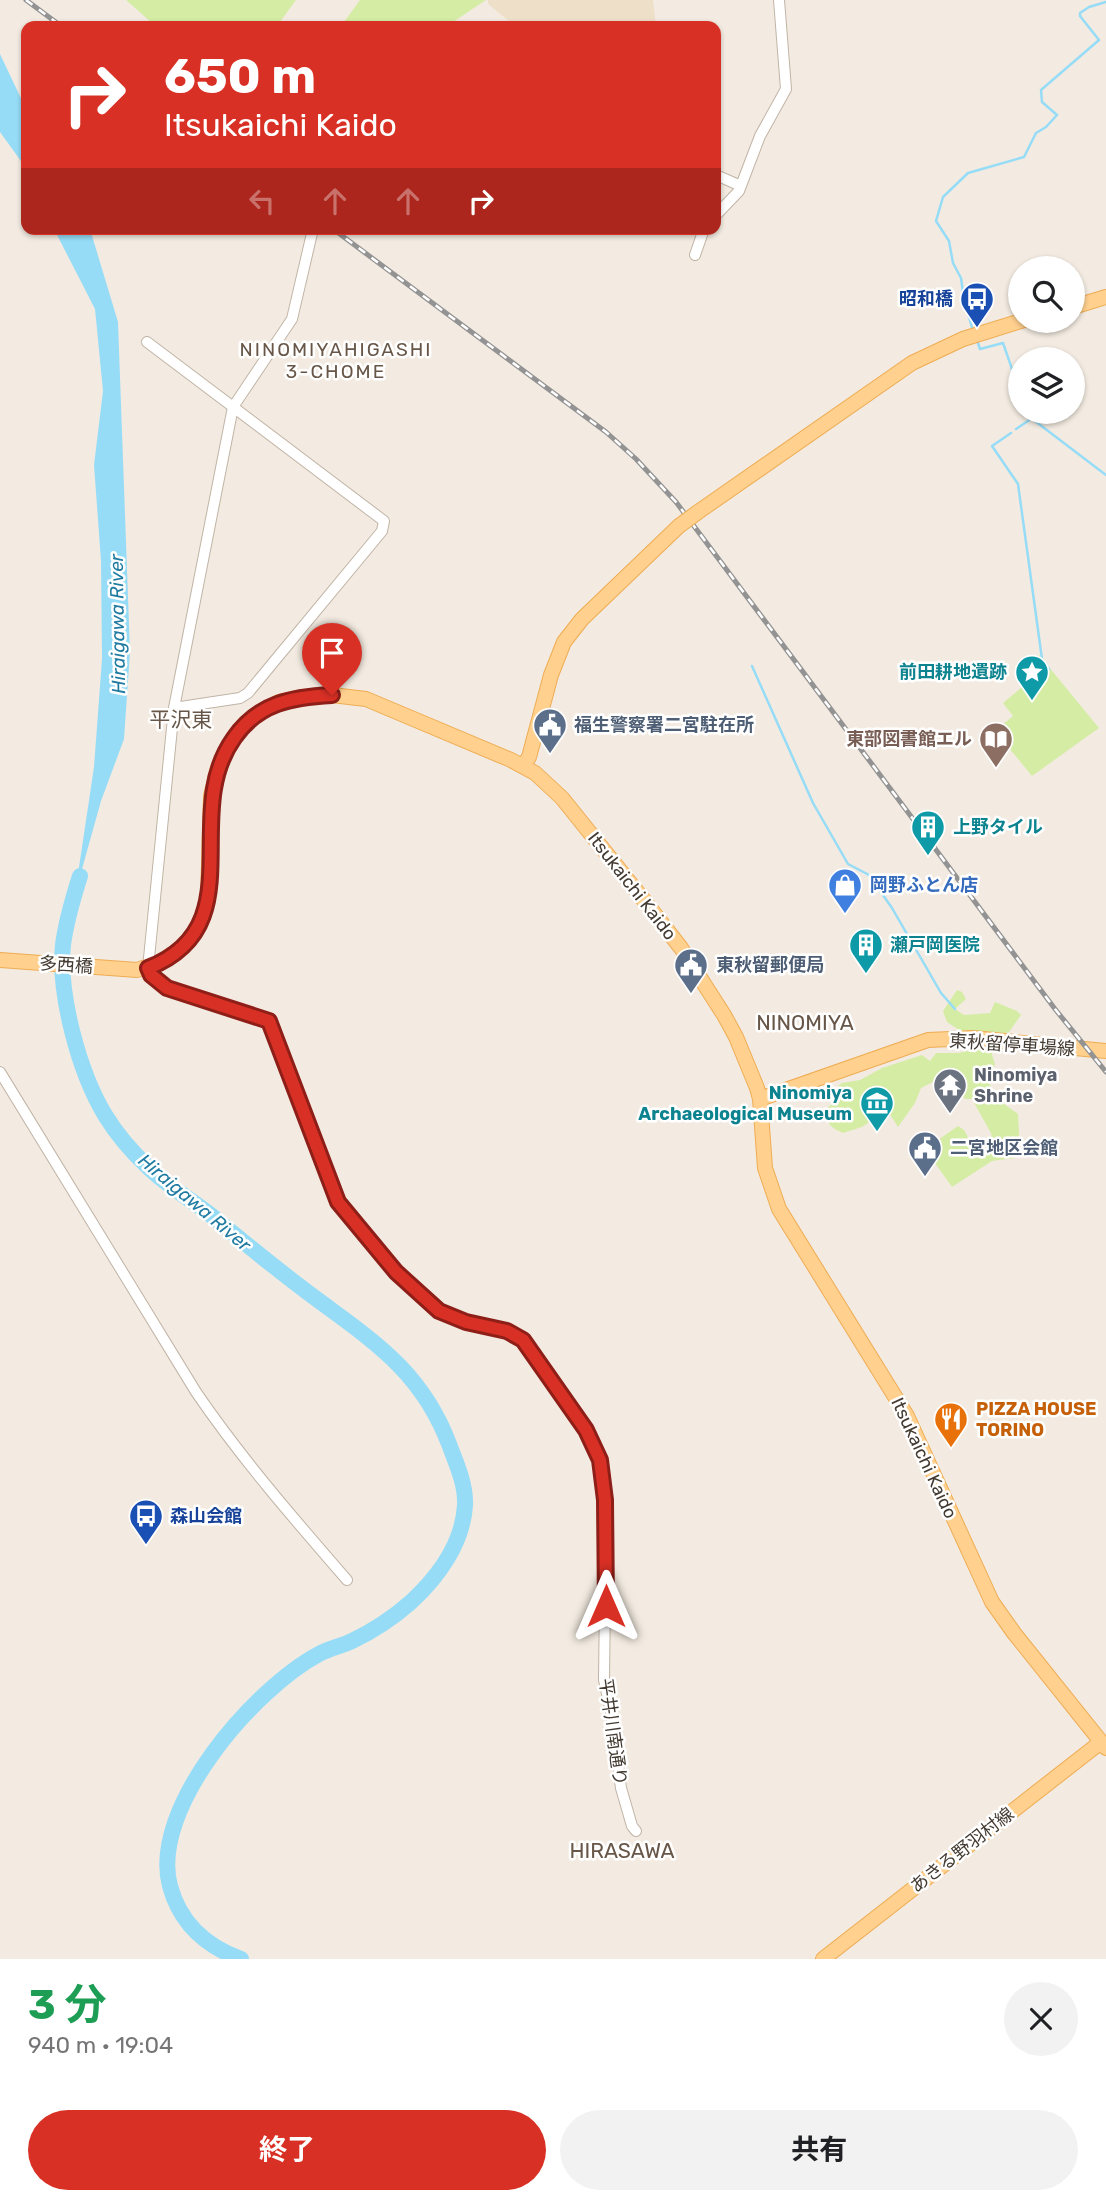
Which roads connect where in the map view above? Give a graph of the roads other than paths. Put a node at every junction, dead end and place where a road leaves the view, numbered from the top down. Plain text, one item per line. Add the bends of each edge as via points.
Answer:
1 (779, 0) edge
2 (721, 177) edge
3 (741, 186) junction
4 (721, 209) edge
5 (312, 235) edge
6 (702, 235) edge
7 (695, 255) dead end
8 (1106, 297) edge
9 (1085, 303) edge
10 (1008, 325) edge
11 (148, 342) dead end
12 (233, 407) junction
13 (174, 708) junction
14 (523, 766) junction
15 (0, 960) edge
16 (106, 968) joint
17 (148, 968) junction
18 (1106, 1051) edge
19 (0, 1072) edge
20 (760, 1100) junction
21 (347, 1580) dead end
22 (1104, 1745) edge
23 (636, 1831) dead end
24 (823, 1959) edge

1 - 3 street via 786,89 760,136
2 - 3 street
3 - 4 street
5 - 12 street via 292,319
6 - 7 street
8 - 9 main road
10 - 14 main road, bridge via 962,339 912,363 679,526 564,642
11 - 12 street
12 - 13 street
12 - 13 street via 382,517 385,526 248,693
13 - 17 street
14 - 17 main road, Itsukaichi Kaido via 366,699 297,698 265,709 234,737 215,775 209,893 201,922 180,950
14 - 20 main road, Itsukaichi Kaido via 562,798 681,948 736,1037
15 - 16 main road, 多西橋
16 - 17 main road, Itsukaichi Kaido
17 - 23 street, 平井川南通り via 167,988 269,1021 338,1202 347,1214 396,1272 439,1311 523,1340 586,1430 600,1460 605,1500 604,1680 621,1788
18 - 20 main road, 東秋留停車場線 via 973,1038 928,1040
19 - 21 street via 224,1433
20 - 22 main road, Itsukaichi Kaido via 765,1168 779,1209 907,1416 992,1602
22 - 24 main road, あきる野羽村線

